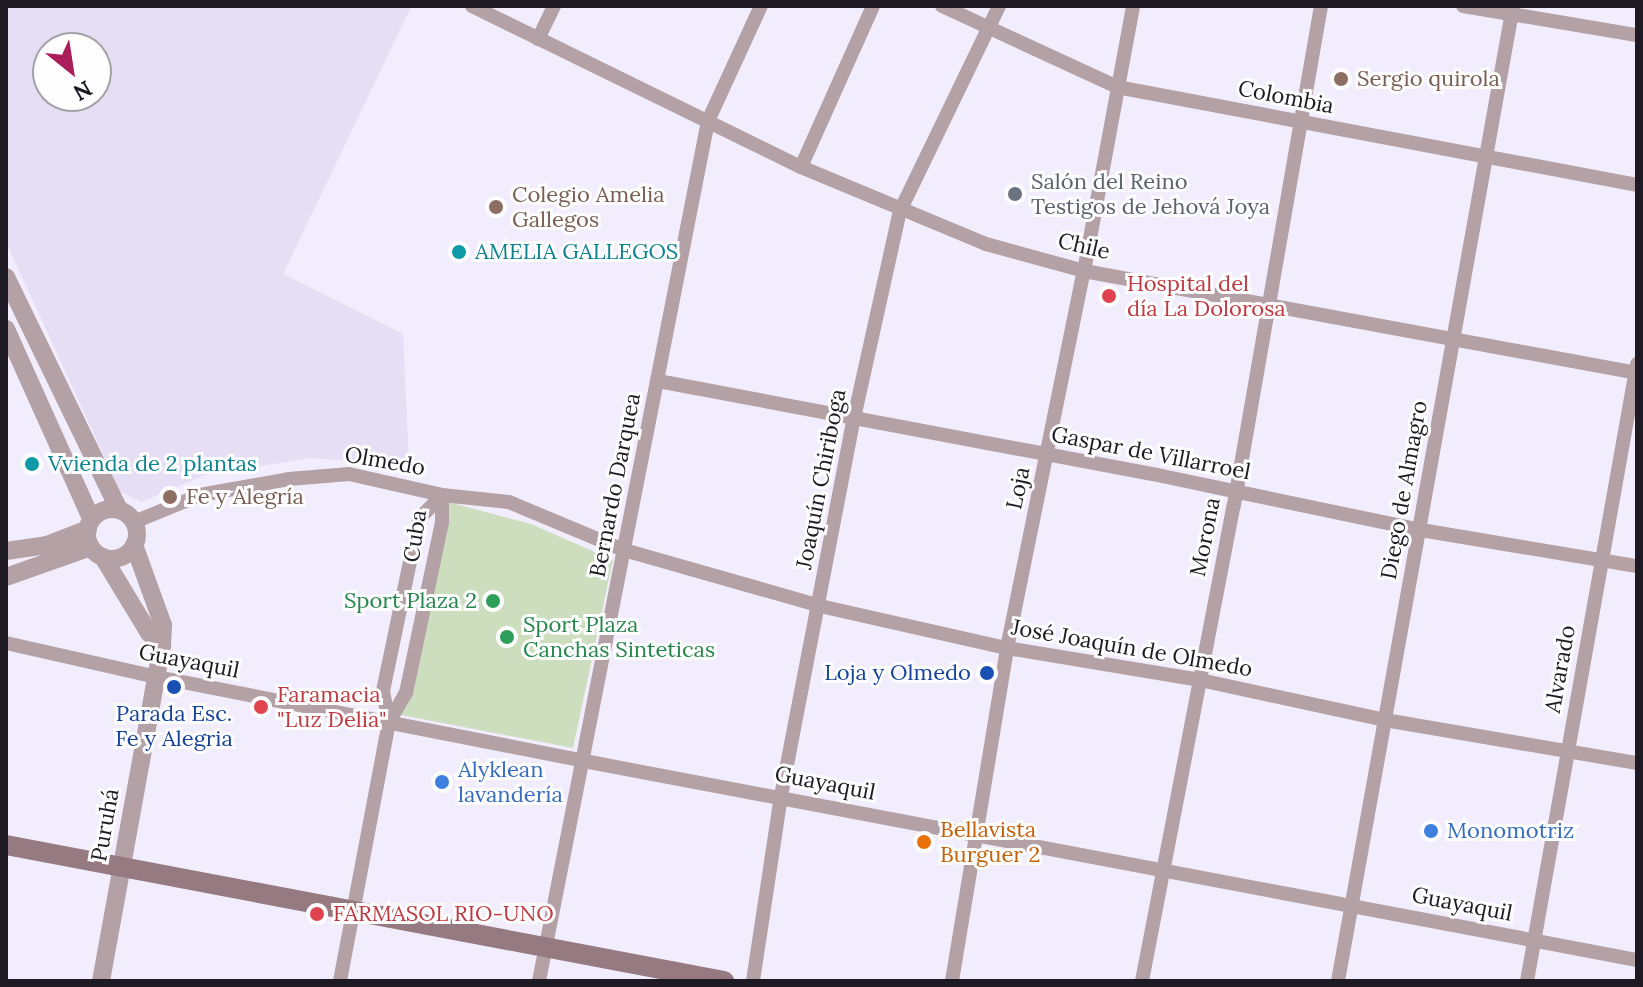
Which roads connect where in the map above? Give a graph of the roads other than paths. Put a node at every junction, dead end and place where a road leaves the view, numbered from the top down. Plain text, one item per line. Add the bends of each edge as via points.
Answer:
1 (472, 6) edge
2 (554, 6) edge
3 (761, 6) edge
4 (873, 6) edge
5 (942, 6) edge
6 (999, 6) edge
7 (1133, 6) edge
8 (1321, 6) edge
9 (1463, 6) edge
10 (1512, 10) edge
11 (987, 28) junction
12 (1637, 35) edge
13 (538, 39) junction
14 (1117, 87) junction
15 (708, 121) junction
16 (1302, 123) junction
17 (1486, 155) junction
18 (801, 167) junction
19 (1637, 185) edge
20 (900, 211) junction
21 (1084, 271) junction
22 (6, 277) edge
23 (1268, 304) junction
24 (6, 329) edge
25 (1452, 339) junction
26 (1637, 370) edge
27 (658, 381) junction
28 (854, 418) junction
29 (1047, 456) junction
30 (1236, 491) junction
31 (442, 495) junction
32 (119, 510) junction
33 (134, 522) junction
34 (1421, 530) junction
35 (93, 538) junction
36 (134, 545) junction
37 (624, 550) junction
38 (6, 551) edge
39 (1602, 559) junction
40 (1637, 566) edge
41 (6, 577) edge
42 (820, 606) junction
43 (6, 643) edge
44 (162, 645) junction
45 (1007, 648) junction
46 (157, 677) junction
47 (1200, 680) junction
48 (1385, 720) junction
49 (389, 722) junction
50 (1568, 750) junction
51 (584, 761) junction
52 (1637, 763) edge
53 (781, 796) junction
54 (976, 836) junction
55 (6, 845) edge
56 (122, 866) junction
57 (1163, 869) junction
58 (1353, 906) junction
59 (353, 908) junction
60 (1534, 940) junction
61 (545, 949) junction
62 (1637, 960) edge
63 (101, 981) edge
64 (340, 981) edge
65 (539, 981) edge
66 (724, 981) edge
67 (753, 981) edge
68 (952, 981) edge
69 (1142, 981) edge
70 (1338, 981) edge
71 (1527, 981) edge

1 - 13 street, Chile
2 - 13 street
3 - 15 street, Bernardo Darquea
4 - 18 street
5 - 11 street, Colombia
6 - 11 street, Joaquín Chiriboga
7 - 14 street, Loja
8 - 16 street, Morona
9 - 10 street
10 - 12 street
10 - 17 street, Diego de Almagro
11 - 14 street, Colombia
11 - 20 street, Joaquín Chiriboga
13 - 15 street, Chile
14 - 16 street, Colombia
14 - 21 street, Loja
15 - 18 street, Chile
15 - 27 street, Bernardo Darquea
16 - 17 street, Colombia
16 - 23 street, Morona
17 - 19 street, Colombia
17 - 25 street, Diego de Almagro
18 - 20 street, Chile
20 - 21 street, Chile via 986,244
20 - 28 street, Joaquín Chiriboga
21 - 23 street, Chile
21 - 29 street, Loja
22 - 32 street
23 - 25 street, Chile
23 - 30 street, Morona
24 - 35 street via 86,500
25 - 26 street, Chile
25 - 34 street, Diego de Almagro
26 - 39 street, Alvarado
27 - 28 street, Gaspar de Villarroel
27 - 37 street, Bernardo Darquea
28 - 29 street, Gaspar de Villarroel
28 - 42 street, Joaquín Chiriboga
29 - 30 street, Gaspar de Villarroel
29 - 45 street, Loja
30 - 34 street, Gaspar de Villarroel
30 - 47 street, Morona
31 - 33 street, Olmedo via 349,474 289,479 200,495
31 - 37 street, Olmedo via 509,502
31 - 49 street, Cuba via 442,522 406,693
31 - 49 street, Cuba via 419,519 383,691
32 - 33 street
32 - 35 street via 104,511
33 - 36 street
34 - 39 street, Gaspar de Villarroel
34 - 48 street, Diego de Almagro
35 - 36 street via 121,557
35 - 38 street
35 - 41 street
35 - 44 street via 149,633
36 - 44 street, Puruhá via 163,625
37 - 42 street, José Joaquín de Olmedo
37 - 51 street, Bernardo Darquea
39 - 40 street, Gaspar de Villarroel
39 - 50 street, Alvarado
42 - 45 street, José Joaquín de Olmedo
42 - 53 street, Joaquín Chiriboga
43 - 46 street, Guayaquil
44 - 46 street, Puruhá
45 - 47 street, José Joaquín de Olmedo
45 - 54 street, Loja
46 - 49 street, Guayaquil
46 - 56 street, Puruhá
47 - 48 street, José Joaquín de Olmedo
47 - 57 street, Morona
48 - 50 street, José Joaquín de Olmedo
48 - 58 street, Diego de Almagro
49 - 51 street, Guayaquil
49 - 59 street, Cuba
50 - 52 street, José Joaquín de Olmedo
50 - 60 street, Alvarado
51 - 53 street, Guayaquil
51 - 61 street, Bernardo Darquea
53 - 54 street, Guayaquil
53 - 67 street, Joaquín Chiriboga
54 - 57 street, Guayaquil
54 - 68 street, Loja
55 - 56 main road
56 - 59 main road
56 - 63 street, Puruhá
57 - 58 street, Guayaquil
57 - 69 street, Morona
58 - 60 street, Guayaquil
58 - 70 street, Diego de Almagro
59 - 61 main road
59 - 64 street, Cuba
60 - 62 street, Guayaquil
60 - 71 street, Alvarado
61 - 65 street, Bernardo Darquea
61 - 66 main road

